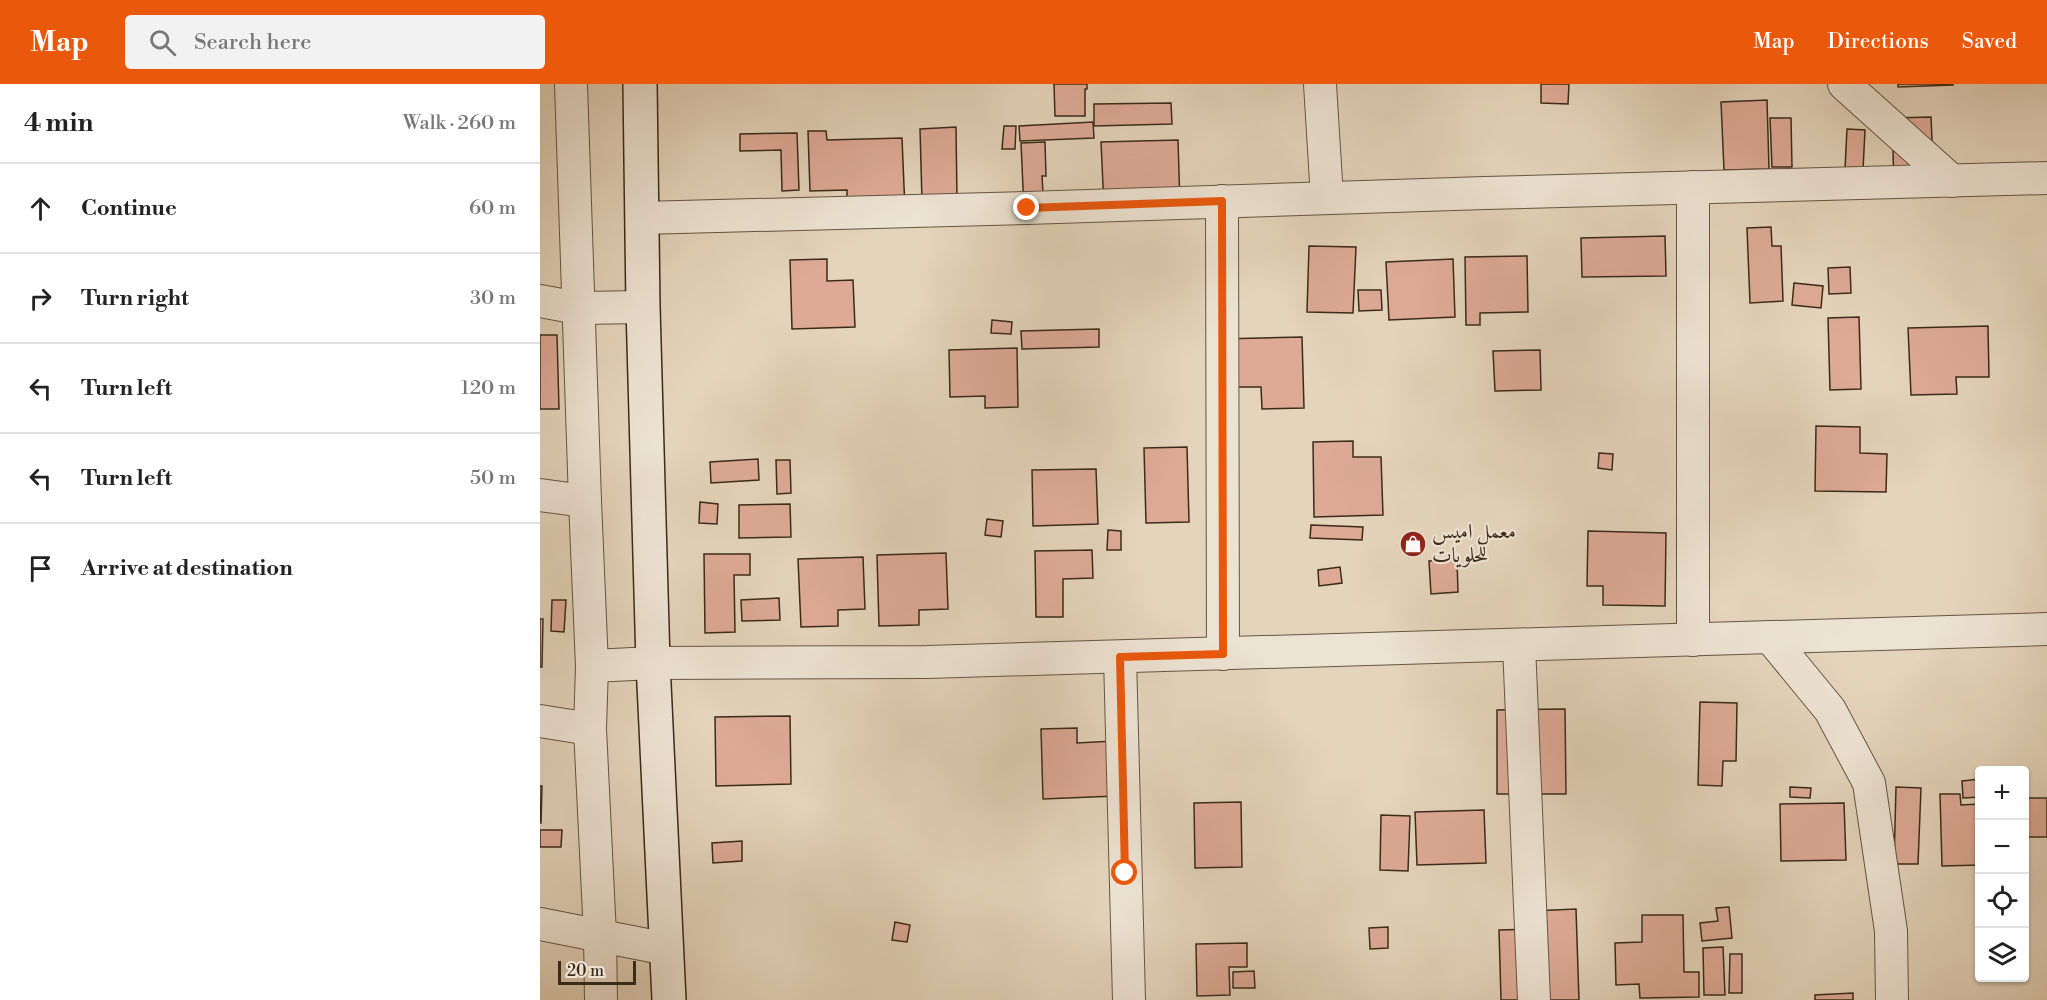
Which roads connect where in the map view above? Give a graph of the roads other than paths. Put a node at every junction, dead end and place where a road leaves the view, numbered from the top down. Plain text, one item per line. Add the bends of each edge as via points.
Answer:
1 (571, 84) edge
2 (640, 84) edge
3 (1320, 84) edge
4 (1844, 84) edge
5 (2047, 178) edge
6 (1952, 181) junction
7 (1693, 187) junction
8 (1327, 198) junction
9 (1222, 201) junction
10 (642, 218) junction
11 (540, 301) edge
12 (643, 307) junction
13 (578, 308) junction
14 (540, 495) edge
15 (585, 501) junction
16 (2047, 629) edge
17 (1770, 638) junction
18 (1693, 640) junction
19 (1519, 645) junction
20 (1223, 654) junction
21 (1120, 657) junction
22 (654, 663) junction
23 (592, 666) junction
24 (540, 721) edge
25 (590, 729) junction
26 (540, 924) edge
27 (600, 935) junction
28 (667, 949) junction
29 (601, 1000) edge
30 (669, 1000) edge
31 (1129, 1000) edge
32 (1534, 1000) edge
33 (1892, 1000) edge

1 - 13 street
2 - 10 street
3 - 8 street
4 - 6 street
5 - 6 street
6 - 7 street
7 - 8 street
7 - 18 street
8 - 9 street
9 - 10 street
9 - 20 street
10 - 12 street
11 - 13 street
12 - 13 street
12 - 22 street
13 - 15 street
14 - 15 street
15 - 23 street
16 - 17 street
17 - 18 street
17 - 33 street via 1830,710 1869,783 1891,932
18 - 19 street
19 - 20 street
19 - 32 street
20 - 21 street
21 - 22 street
21 - 31 street
22 - 23 street
22 - 28 street
23 - 25 street
24 - 25 street
25 - 27 street
26 - 27 street
27 - 28 street
27 - 29 street
28 - 30 street

